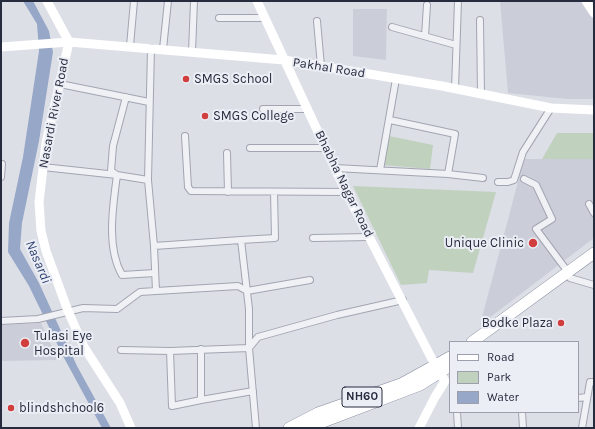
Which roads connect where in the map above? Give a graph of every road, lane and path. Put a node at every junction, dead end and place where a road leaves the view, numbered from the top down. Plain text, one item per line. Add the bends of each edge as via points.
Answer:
1 (47, 1) edge
2 (134, 1) edge
3 (168, 1) edge
4 (194, 1) edge
5 (257, 1) edge
6 (458, 1) edge
7 (586, 1) edge
8 (427, 5) dead end
9 (594, 13) edge
10 (219, 18) dead end
11 (265, 18) junction
12 (480, 20) dead end
13 (317, 21) dead end
14 (392, 27) dead end
15 (425, 36) junction
16 (66, 42) junction
17 (130, 46) junction
18 (456, 46) junction
19 (1, 47) edge
20 (151, 48) junction
21 (164, 49) junction
22 (192, 52) junction
23 (284, 60) junction
24 (321, 66) junction
25 (396, 78) junction
26 (60, 84) junction
27 (455, 89) junction
28 (481, 94) junction
29 (126, 97) junction
30 (149, 102) junction
31 (551, 108) junction
32 (263, 109) dead end
33 (306, 109) junction
34 (594, 110) edge
35 (390, 120) junction
36 (185, 136) dead end
37 (250, 148) dead end
38 (325, 148) junction
39 (227, 153) dead end
40 (2, 164) edge
41 (43, 167) junction
42 (335, 168) junction
43 (380, 170) junction
44 (448, 174) junction
45 (117, 175) junction
46 (1, 177) edge
47 (483, 178) dead end
48 (524, 179) dead end
49 (148, 180) junction
50 (498, 182) dead end
51 (228, 192) junction
52 (274, 192) junction
53 (346, 192) junction
54 (589, 204) dead end
55 (594, 213) edge
56 (370, 237) junction
57 (314, 238) dead end
58 (241, 240) junction
59 (154, 246) junction
60 (594, 253) edge
61 (594, 261) edge
62 (155, 273) junction
63 (569, 275) junction
64 (310, 280) dead end
65 (594, 285) edge
66 (156, 291) junction
67 (247, 291) junction
68 (403, 300) junction
69 (65, 312) junction
70 (1, 321) edge
71 (473, 341) edge
72 (484, 341) edge
73 (249, 348) junction
74 (201, 349) junction
75 (121, 350) dead end
76 (170, 351) junction
77 (449, 360) edge
78 (449, 367) edge
79 (443, 376) edge
80 (594, 382) edge
81 (253, 391) junction
82 (587, 397) junction
83 (579, 398) edge
84 (202, 400) junction
85 (458, 413) edge
86 (522, 413) edge
87 (131, 428) edge
88 (256, 428) edge
89 (288, 428) edge
90 (307, 428) edge
91 (419, 428) edge
92 (458, 428) edge
93 (523, 428) edge
94 (582, 428) edge

1 - 16 street
2 - 17 street
3 - 21 street
4 - 22 street
5 - 11 street, Bhabha Nagar Road
6 - 18 street
7 - 9 street
8 - 15 street
10 - 11 street
11 - 23 street, Bhabha Nagar Road
12 - 28 street
13 - 24 street
14 - 15 street
15 - 18 street
16 - 17 street, Pakhal Road
16 - 19 street, Pakhal Road
16 - 26 street, Nasardi River Road
17 - 20 street, Pakhal Road
18 - 27 street
20 - 21 street, Pakhal Road
20 - 30 street
21 - 22 street, Pakhal Road
22 - 23 street, Pakhal Road
23 - 24 street, Pakhal Road
23 - 33 street, Bhabha Nagar Road
24 - 25 street, Pakhal Road
25 - 27 street, Pakhal Road
25 - 35 street
26 - 29 street
26 - 41 street, Nasardi River Road
27 - 28 street, Pakhal Road
28 - 31 street, Pakhal Road
29 - 30 street
29 - 45 street via 113,146 110,171
30 - 49 street
31 - 34 street, Pakhal Road
31 - 50 street via 523,152 514,180
32 - 33 street
33 - 38 street, Bhabha Nagar Road
35 - 43 street
35 - 44 street via 455,134
36 - 51 street via 188,187 191,192
37 - 38 street
38 - 42 street, Bhabha Nagar Road
39 - 51 street
40 - 46 street
41 - 45 street
41 - 69 street, Nasardi River Road via 41,231
42 - 43 street
42 - 53 street, Bhabha Nagar Road
43 - 44 street
44 - 47 street
45 - 49 street
45 - 62 street via 111,220 116,265 122,275
48 - 63 street via 536,185 552,219 536,229
49 - 59 street
51 - 52 street
52 - 53 street
52 - 58 street via 275,238
53 - 56 street, Bhabha Nagar Road
54 - 55 street
56 - 57 street
56 - 68 street, Bhabha Nagar Road
58 - 59 street
58 - 67 street
59 - 62 street
60 - 63 highway
61 - 63 highway
62 - 66 street
63 - 65 street
63 - 71 highway
63 - 72 highway
64 - 67 street
66 - 67 street via 238,286
66 - 69 street via 140,292 117,308 96,307
67 - 73 street
68 - 73 street via 258,337
68 - 79 street, Bhabha Nagar Road
69 - 70 street via 38,319
69 - 87 street, Nasardi River Road via 120,403
73 - 74 street
73 - 81 street
74 - 76 street
74 - 84 street
75 - 76 street
76 - 84 street via 172,406
77 - 79 highway, NH60
78 - 79 highway, NH60
79 - 89 highway, NH60 via 401,384 318,413
79 - 90 highway, NH60
79 - 91 street
80 - 82 street via 590,382
81 - 84 street
81 - 88 street
82 - 83 street
82 - 94 street
85 - 92 street
86 - 93 street

